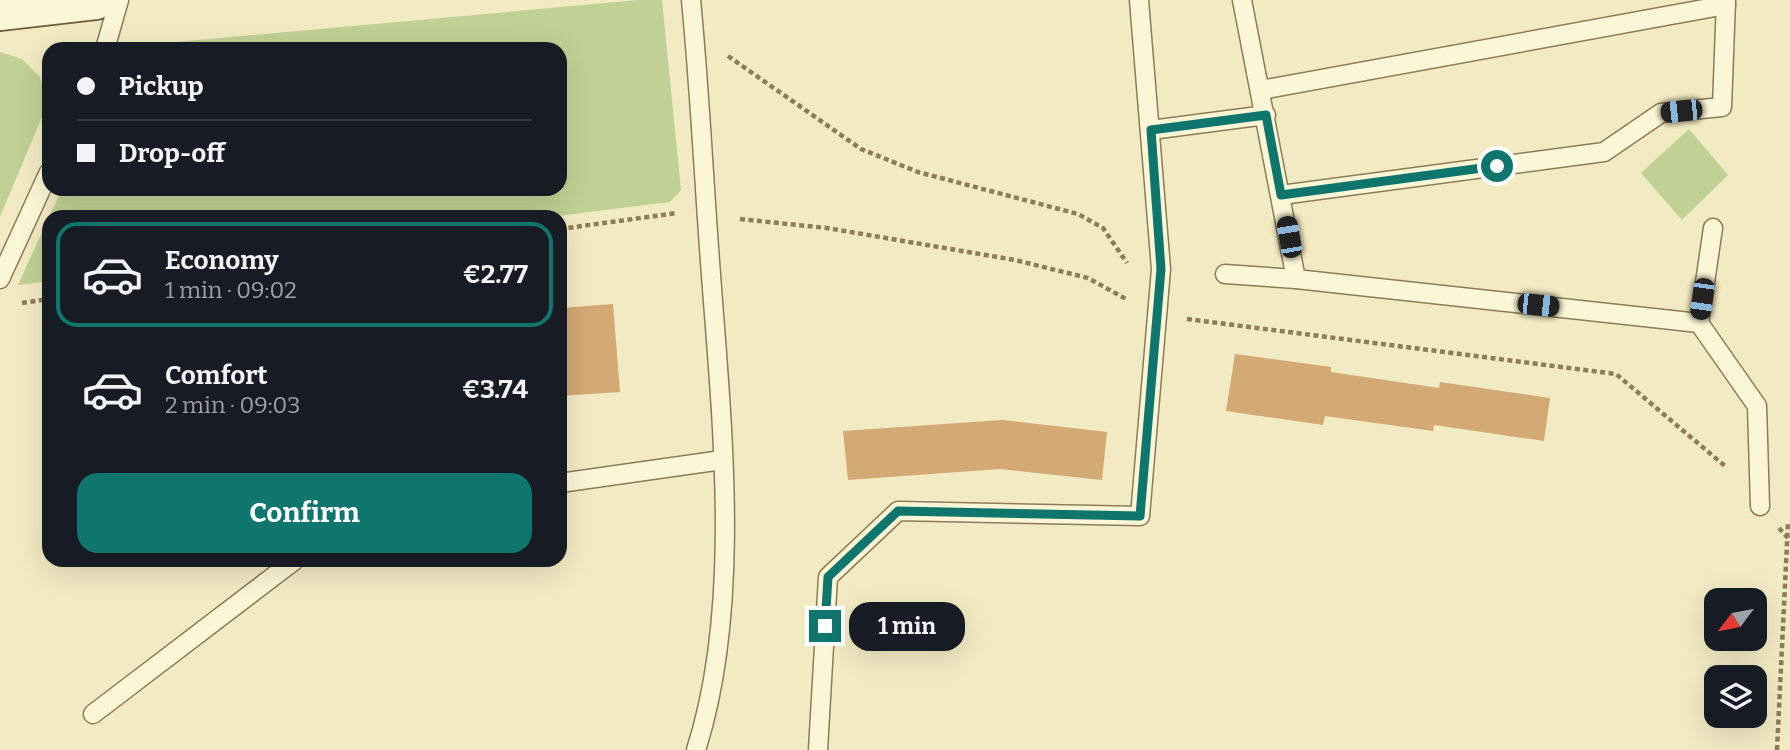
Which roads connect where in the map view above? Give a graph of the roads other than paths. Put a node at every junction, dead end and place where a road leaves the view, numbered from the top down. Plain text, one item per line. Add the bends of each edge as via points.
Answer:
1 (96, 0) edge
2 (119, 0) edge
3 (691, 0) edge
4 (1139, 0) edge
5 (1242, 0) edge
6 (1726, 3) edge
7 (0, 11) edge
8 (107, 42) edge
9 (1261, 90) junction
10 (1266, 115) junction
11 (1151, 130) junction
12 (42, 187) edge
13 (1281, 195) junction
14 (1713, 228) dead end
15 (1226, 274) dead end
16 (0, 279) edge
17 (1296, 279) junction
18 (1699, 323) junction
19 (722, 460) junction
20 (567, 482) edge
21 (1760, 506) road end
22 (286, 567) edge
23 (93, 713) dead end
24 (696, 750) edge
25 (818, 750) edge

1 - 7 main road
2 - 8 lane
3 - 19 lane
4 - 11 lane
5 - 9 lane
6 - 9 lane
6 - 13 lane via 1722,107 1661,113 1604,152
9 - 10 lane
10 - 11 lane
10 - 13 lane
11 - 25 lane via 1161,269 1140,516 898,511 828,577
12 - 16 lane
13 - 17 lane
14 - 18 lane
15 - 17 lane
17 - 18 lane
18 - 21 lane via 1757,406
19 - 20 lane
19 - 24 lane via 719,624 712,687
22 - 23 lane

